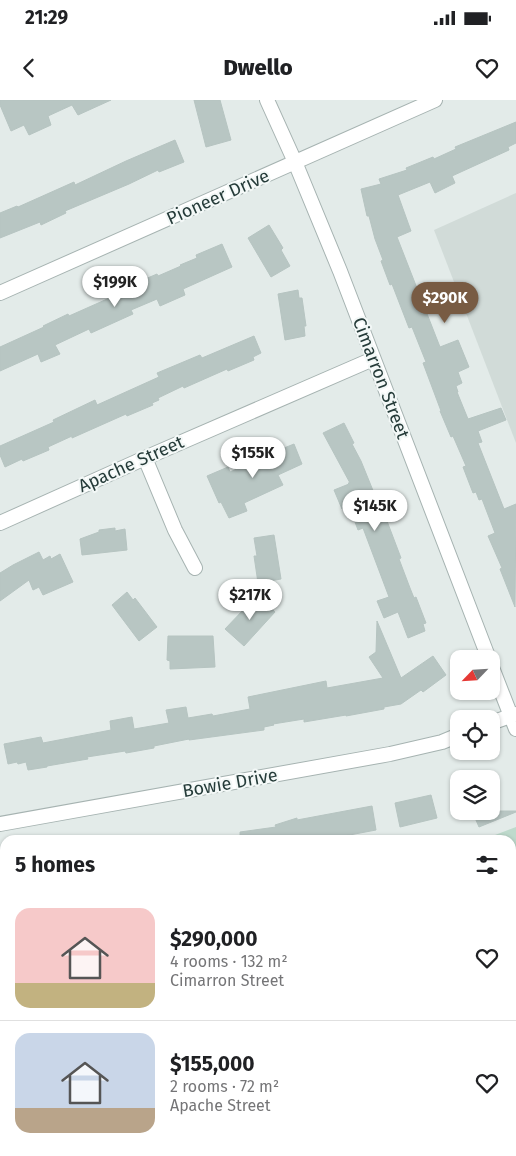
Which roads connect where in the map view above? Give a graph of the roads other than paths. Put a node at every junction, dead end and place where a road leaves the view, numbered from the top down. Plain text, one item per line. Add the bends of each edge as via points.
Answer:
1 (267, 100) edge
2 (435, 100) edge
3 (295, 162) junction
4 (0, 293) edge
5 (373, 359) junction
6 (145, 458) junction
7 (0, 523) edge
8 (195, 568) dead end
9 (486, 650) edge
10 (500, 686) edge
11 (514, 719) edge
12 (500, 721) edge
13 (450, 739) edge
14 (0, 824) edge

1 - 3 street, Cimarron Street
2 - 3 street, Pioneer Drive
3 - 4 street, Pioneer Drive
3 - 5 street, Cimarron Street
5 - 6 street, Apache Street
5 - 9 street, Cimarron Street
6 - 7 street, Apache Street
6 - 8 street
10 - 11 street
11 - 12 street
13 - 14 street, Bowie Drive via 390,754

